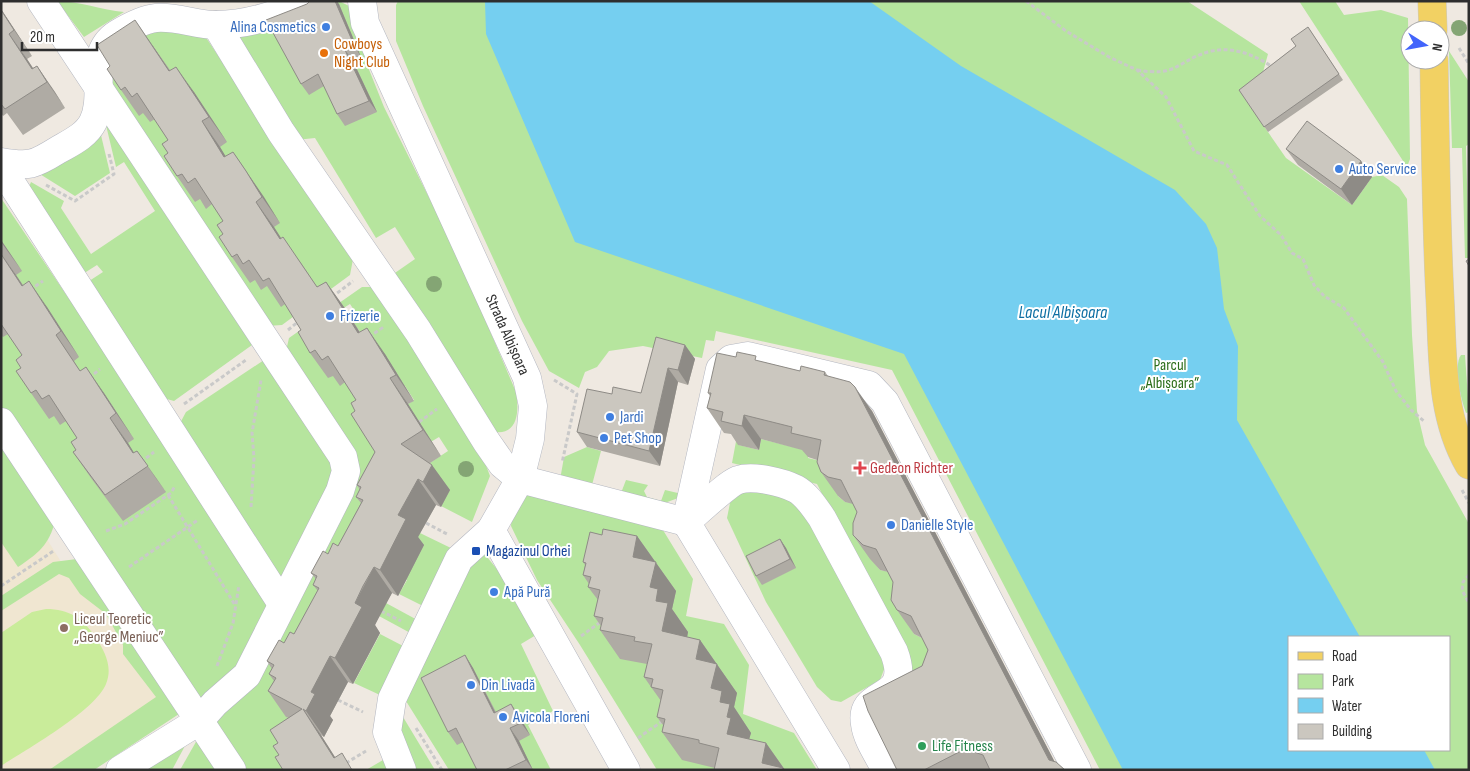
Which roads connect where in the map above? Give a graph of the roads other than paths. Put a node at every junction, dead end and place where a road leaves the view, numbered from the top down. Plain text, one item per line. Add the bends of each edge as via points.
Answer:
1 (41, 1) edge
2 (308, 1) edge
3 (362, 1) edge
4 (1432, 1) edge
5 (1433, 20) edge
6 (216, 25) junction
7 (1434, 70) edge
8 (97, 105) junction
9 (9, 165) edge
10 (1, 422) edge
11 (1469, 466) edge
12 (520, 480) junction
13 (686, 522) junction
14 (491, 530) junction
15 (282, 604) junction
16 (199, 721) junction
17 (621, 761) edge
18 (120, 770) edge
19 (232, 770) edge
20 (402, 770) edge
21 (836, 770) edge
22 (886, 770) edge
23 (1077, 770) edge

1 - 8 lane
2 - 6 lane via 260,19
3 - 12 lane, Strada Albișoara via 365,23 528,378 533,406 530,439
4 - 5 main road
6 - 8 lane via 155,18 116,35 99,58
6 - 12 lane via 281,132 418,331 486,442 502,464
7 - 11 main road via 1435,204 1445,393 1457,446
8 - 9 lane via 85,134 36,164
8 - 15 lane via 268,345 343,457 346,471 340,491
9 - 15 lane via 164,419
10 - 16 lane
12 - 13 lane
12 - 14 lane, Strada Albișoara
13 - 21 lane
13 - 22 lane via 738,480 774,482 796,489 807,498 822,518 900,668 894,686 874,699 866,710 864,724
13 - 23 lane via 720,369 731,359 748,356 869,386 885,402
14 - 17 lane
14 - 20 lane, Strada Albișoara via 458,559 392,699 387,732
15 - 16 lane via 248,675 214,703
16 - 18 lane
16 - 19 lane

